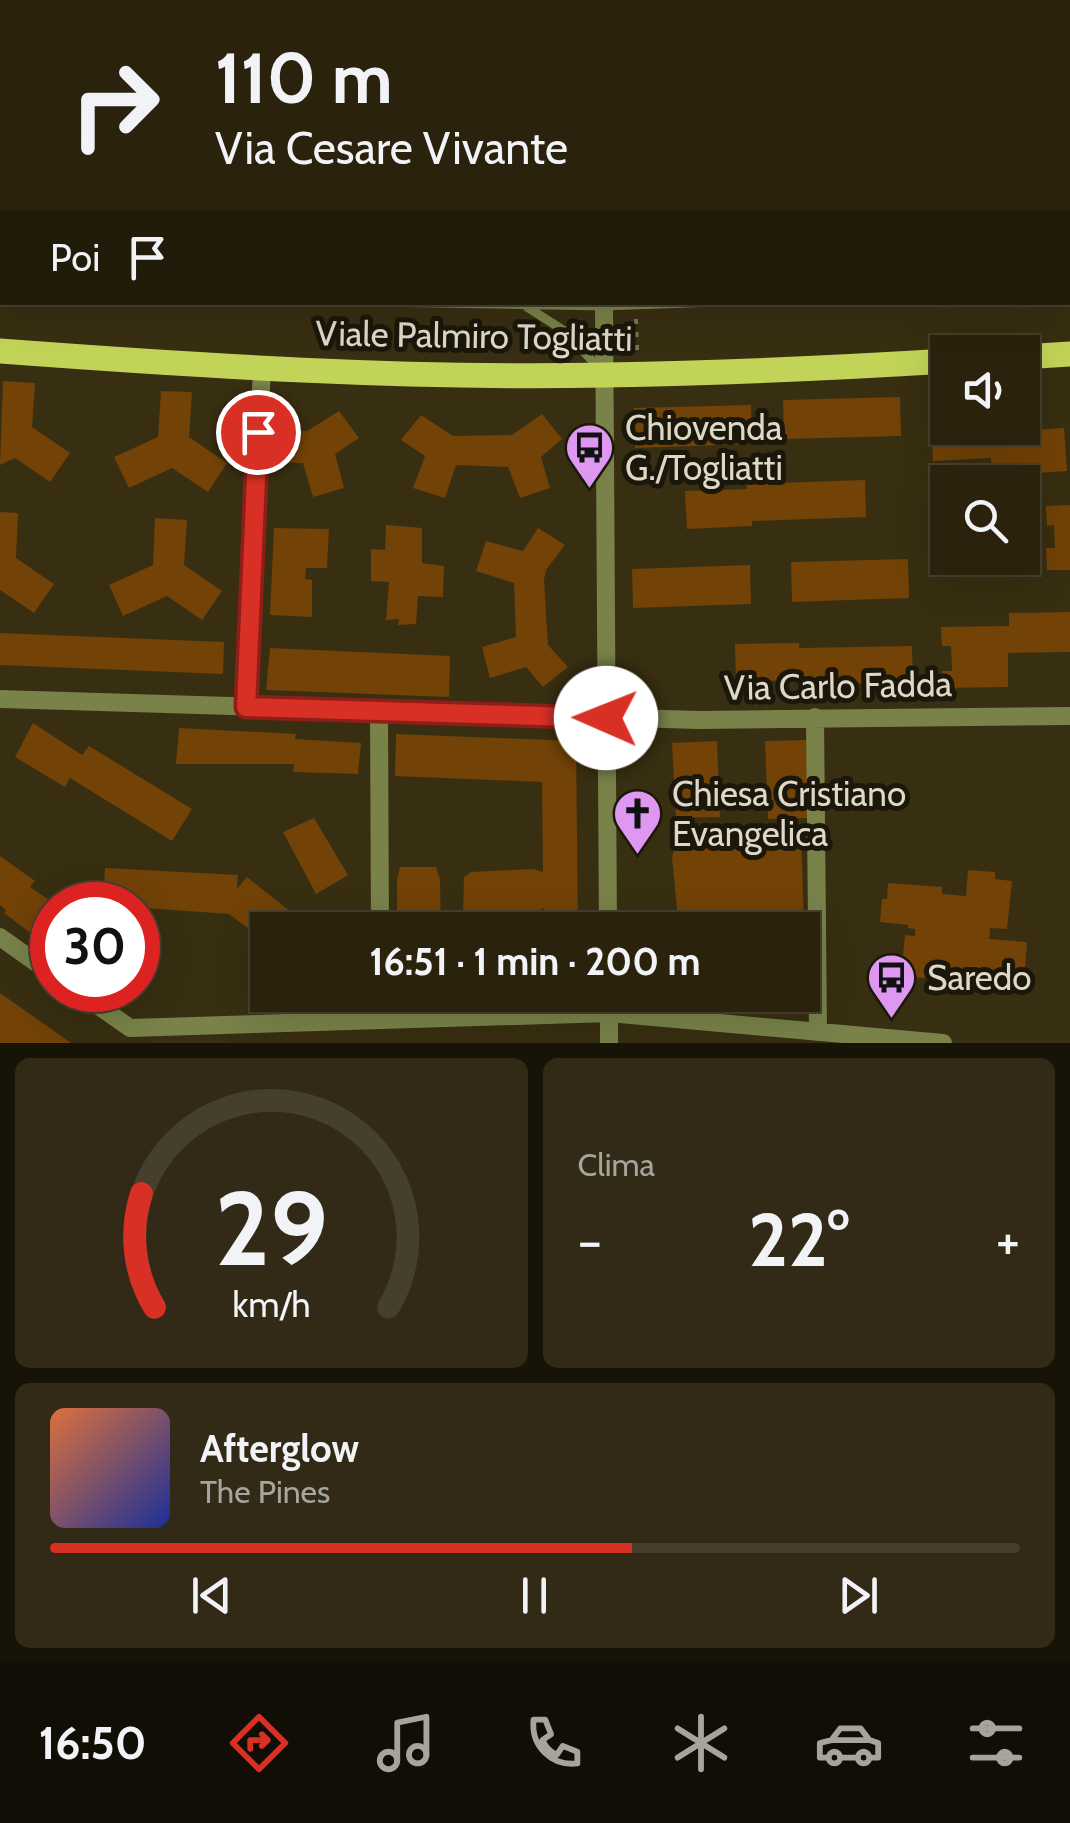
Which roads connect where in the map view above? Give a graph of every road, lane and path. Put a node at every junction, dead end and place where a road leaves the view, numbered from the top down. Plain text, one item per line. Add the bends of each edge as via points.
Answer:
1 (489, 305) edge
2 (564, 305) edge
3 (604, 305) edge
4 (525, 306) junction
5 (636, 314) dead end
6 (0, 351) edge
7 (1070, 354) edge
8 (1040, 355) edge
9 (637, 362) dead end
10 (930, 362) edge
11 (262, 368) junction
12 (605, 375) junction
13 (0, 699) edge
14 (246, 707) junction
15 (379, 712) junction
16 (1070, 716) edge
17 (815, 717) junction
18 (606, 718) junction
19 (380, 912) edge
20 (608, 912) edge
21 (0, 937) edge
22 (30, 958) edge
23 (99, 1012) edge
24 (380, 1012) edge
25 (494, 1012) edge
26 (609, 1012) edge
27 (669, 1012) edge
28 (380, 1020) junction
29 (818, 1032) junction
30 (126, 1038) edge
31 (610, 1043) edge
32 (943, 1043) edge

1 - 4 lane, Viale Palmiro Togliatti
2 - 4 lane, Viale Palmiro Togliatti
3 - 12 street
4 - 12 lane via 564,330
5 - 9 path
6 - 11 main road, Viale Palmiro Togliatti
7 - 8 main road
10 - 12 main road, Viale Palmiro Togliatti
11 - 12 main road, Viale Palmiro Togliatti
11 - 14 street
12 - 18 street
13 - 14 street, Via Carlo Fadda
14 - 15 street, Via Carlo Fadda
15 - 18 street, Via Carlo Fadda
15 - 19 street
16 - 17 street, Via Carlo Fadda
17 - 18 street, Via Carlo Fadda
17 - 29 street
18 - 20 street
21 - 22 street
23 - 30 street
24 - 28 street
25 - 28 street
26 - 31 street
27 - 29 street
28 - 30 street
29 - 32 street

